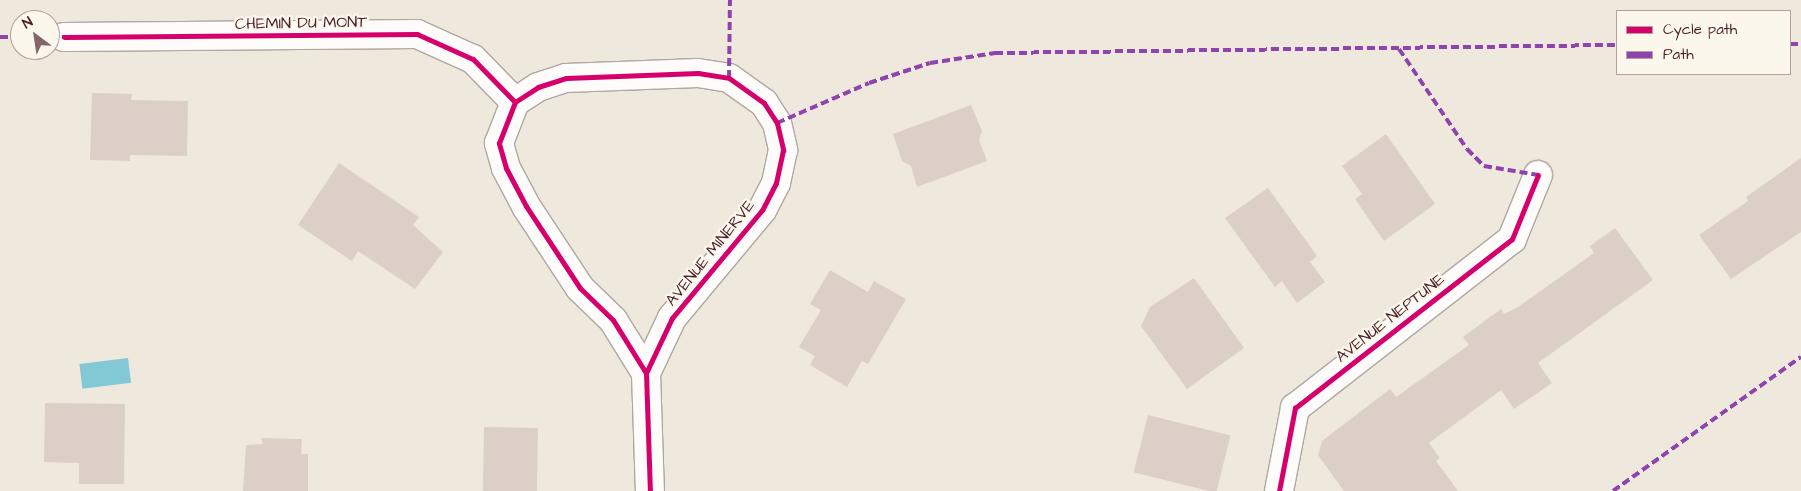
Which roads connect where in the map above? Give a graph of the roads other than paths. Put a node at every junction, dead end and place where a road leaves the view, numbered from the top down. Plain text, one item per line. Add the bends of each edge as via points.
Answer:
1 (64, 38) dead end
2 (515, 102) junction
3 (1538, 175) dead end
4 (646, 373) junction
5 (650, 491) edge
6 (1279, 491) edge

1 - 2 street, CHEMIN DU MONT via 417,34 472,59
2 - 4 street, AVENUE MINERVE via 499,143 506,168 526,206 580,288 613,320
2 - 4 street, AVENUE MINERVE via 538,87 566,78 698,73 729,78 747,89 764,103 777,122 783,150 776,184 762,210 672,318
3 - 6 street, AVENUE NEPTUNE via 1512,239 1294,408
4 - 5 street, AVENUE MINERVE

